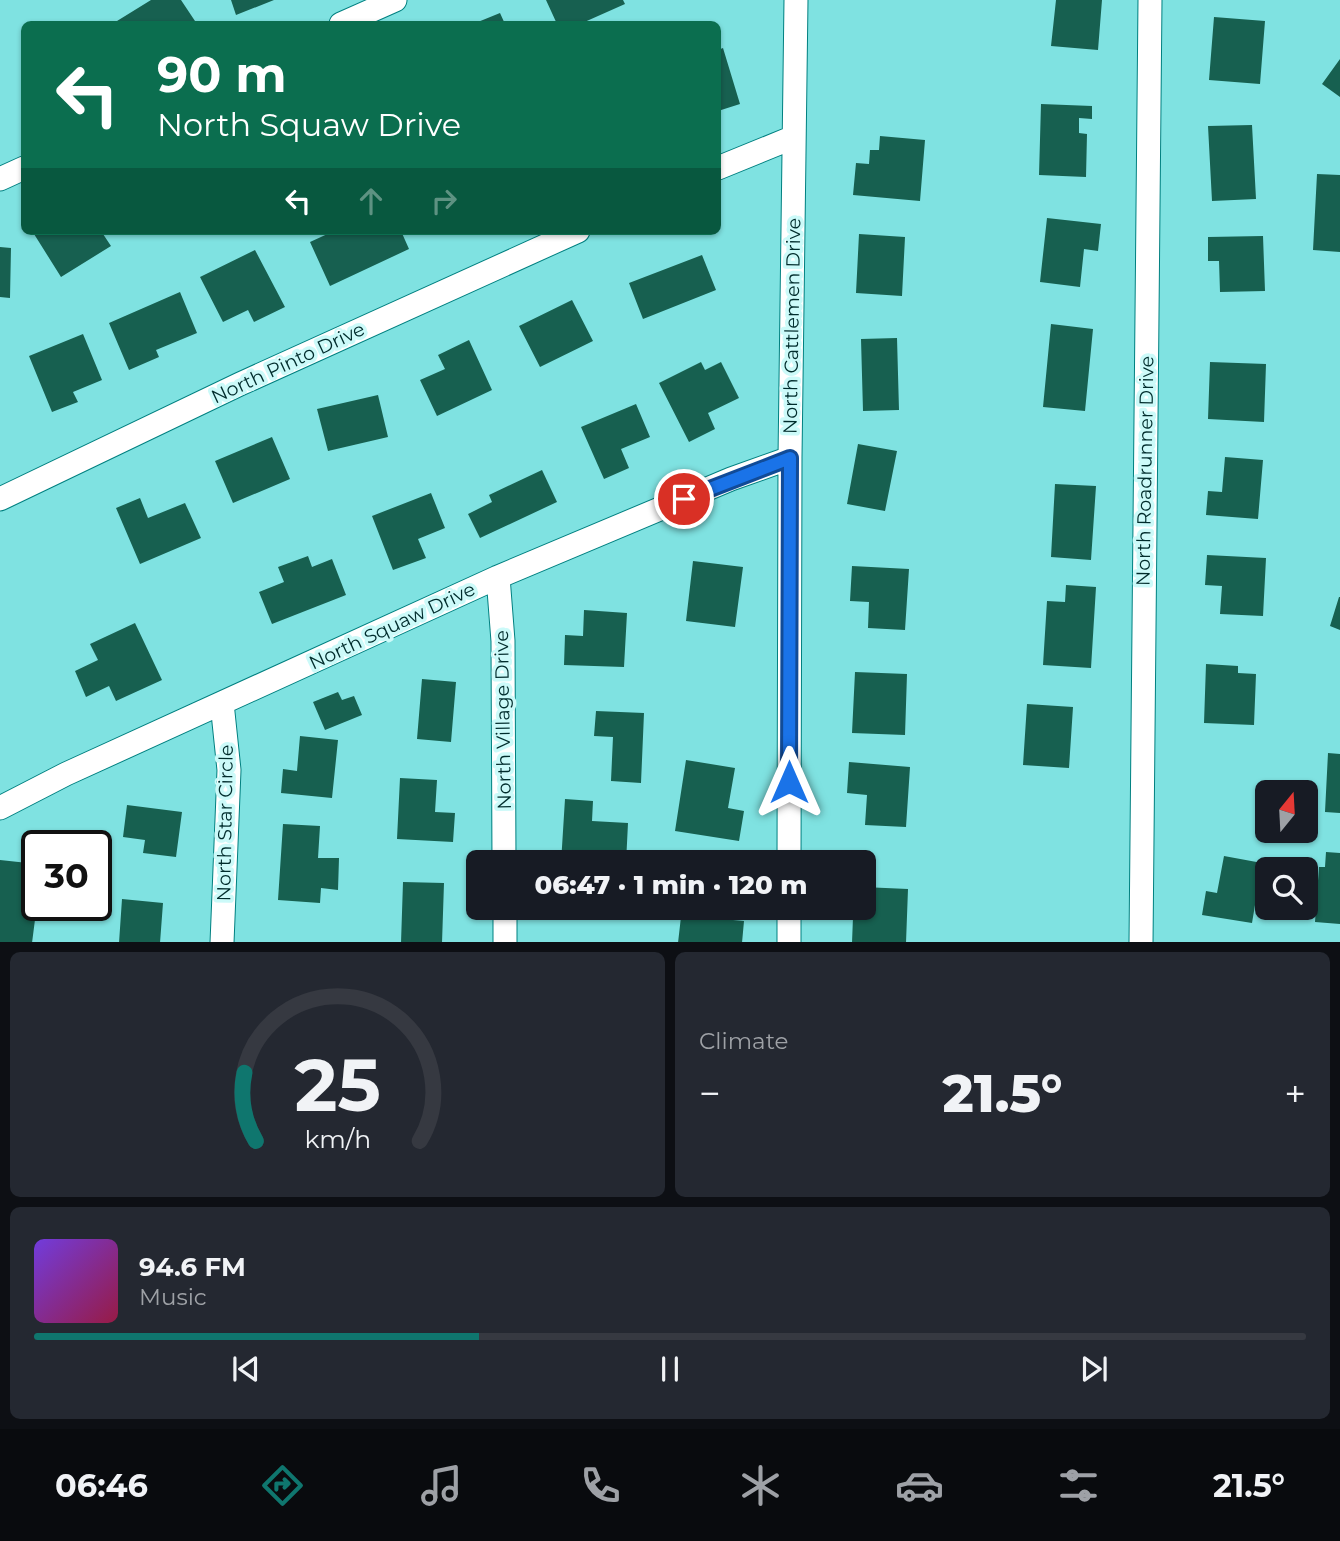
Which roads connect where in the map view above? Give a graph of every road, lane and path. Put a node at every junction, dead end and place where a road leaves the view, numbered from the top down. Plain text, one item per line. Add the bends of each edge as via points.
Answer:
1 (395, 0) edge
2 (796, 0) edge
3 (1150, 0) edge
4 (348, 21) edge
5 (794, 137) junction
6 (721, 167) edge
7 (21, 169) edge
8 (0, 179) edge
9 (569, 235) edge
10 (790, 458) junction
11 (0, 499) edge
12 (498, 577) junction
13 (222, 703) junction
14 (0, 808) edge
15 (504, 850) edge
16 (789, 850) edge
17 (505, 920) edge
18 (789, 920) edge
19 (222, 942) edge
20 (505, 942) edge
21 (789, 942) edge
22 (1141, 942) edge

1 - 4 street
2 - 5 street, North Cattlemen Drive
3 - 22 street, North Roadrunner Drive
5 - 6 street
5 - 10 street, North Cattlemen Drive
7 - 8 street
9 - 11 street, North Pinto Drive
10 - 12 street, North Squaw Drive
10 - 16 street, North Cattlemen Drive
12 - 13 street, North Squaw Drive
12 - 15 street, North Village Drive via 503,641
13 - 14 street, North Squaw Drive
13 - 19 street, North Star Circle via 229,770
17 - 20 street
18 - 21 street

